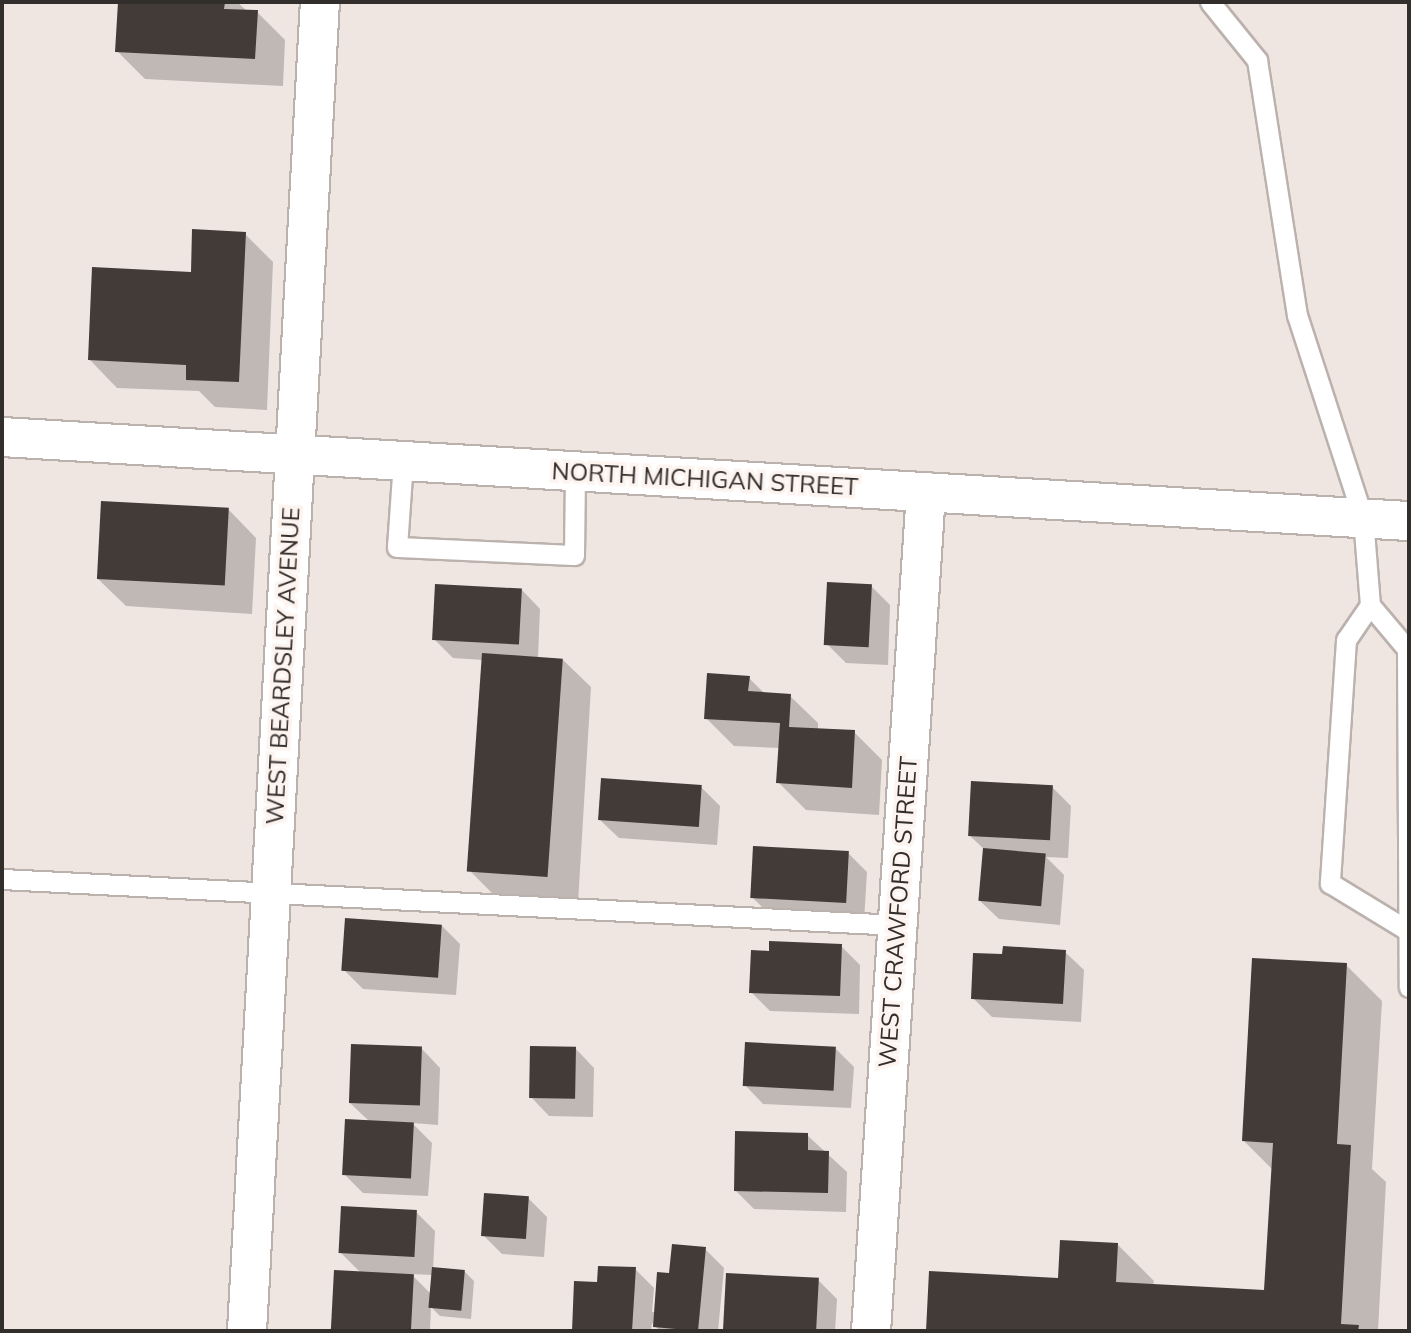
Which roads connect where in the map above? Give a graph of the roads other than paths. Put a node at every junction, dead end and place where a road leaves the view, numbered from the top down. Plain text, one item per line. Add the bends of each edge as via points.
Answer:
1 (320, 2) edge
2 (1210, 2) edge
3 (2, 437) edge
4 (295, 455) junction
5 (403, 461) junction
6 (575, 471) junction
7 (926, 492) junction
8 (1363, 518) junction
9 (1409, 521) edge
10 (1370, 605) junction
11 (2, 879) edge
12 (271, 894) junction
13 (897, 925) junction
14 (1407, 930) junction
15 (1409, 987) edge
16 (247, 1331) edge
17 (872, 1331) edge

1 - 4 street, WEST BEARDSLEY AVENUE
2 - 8 lane via 1256,60 1297,314
3 - 4 street, NORTH MICHIGAN STREET
4 - 5 street, NORTH MICHIGAN STREET
4 - 12 street, WEST BEARDSLEY AVENUE
5 - 6 street, NORTH MICHIGAN STREET
5 - 6 lane via 397,547 574,555
6 - 7 street, NORTH MICHIGAN STREET
7 - 8 street, NORTH MICHIGAN STREET
7 - 13 street, WEST CRAWFORD STREET
8 - 9 street, NORTH MICHIGAN STREET
8 - 10 lane
10 - 14 lane via 1407,649
10 - 14 lane via 1346,640 1330,883
11 - 12 lane
12 - 13 lane
12 - 16 street, WEST BEARDSLEY AVENUE
13 - 17 street, WEST CRAWFORD STREET
14 - 15 lane

